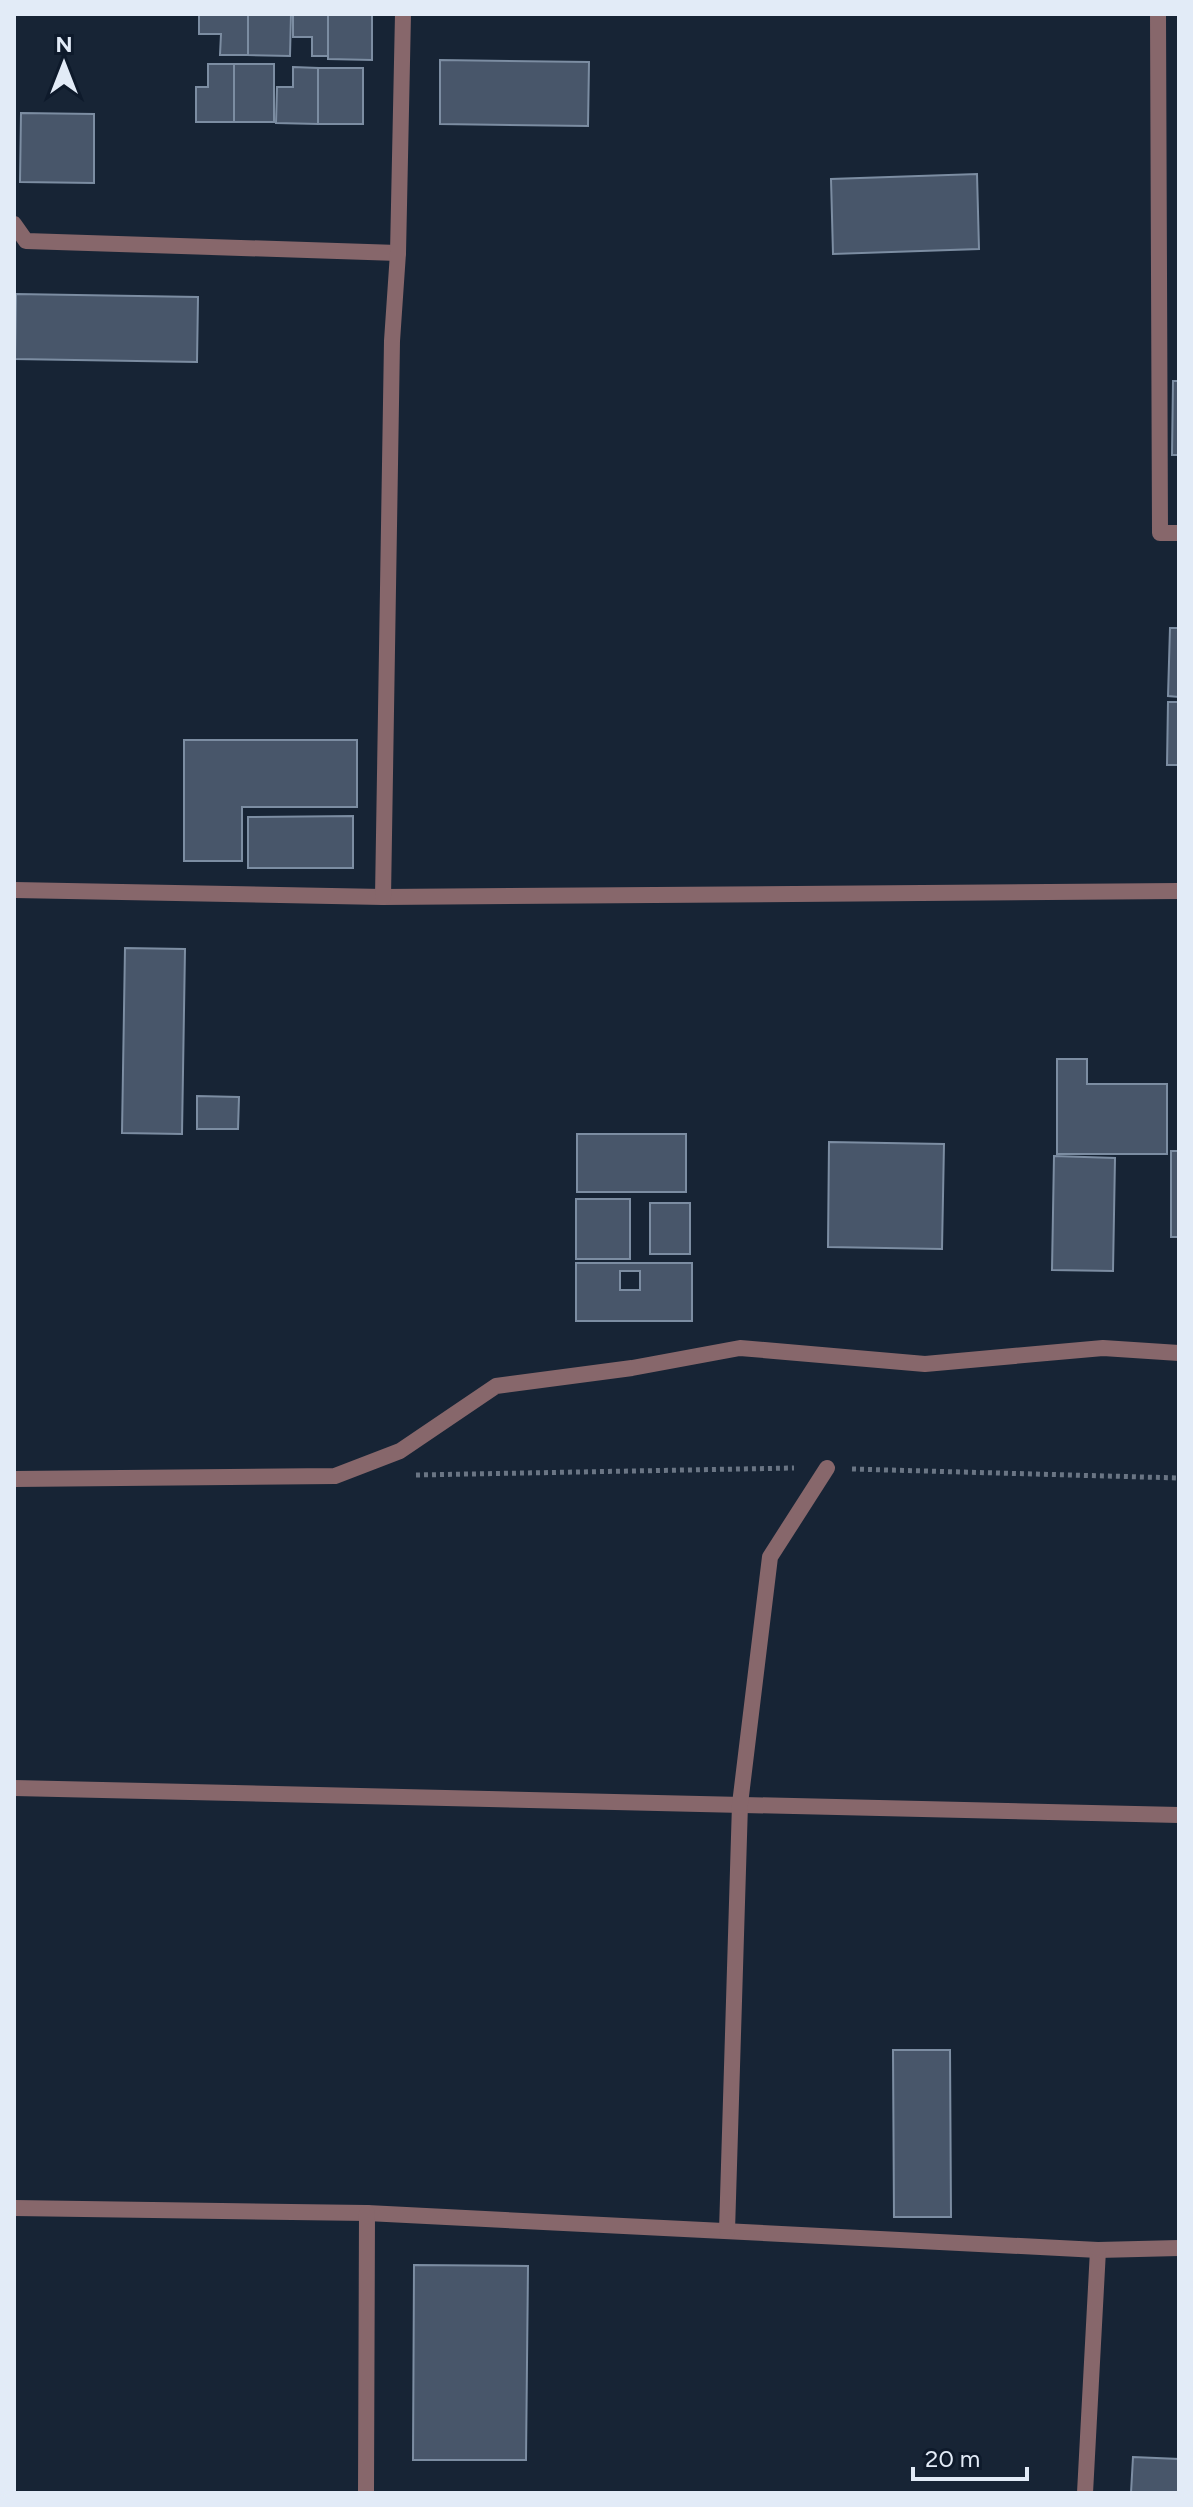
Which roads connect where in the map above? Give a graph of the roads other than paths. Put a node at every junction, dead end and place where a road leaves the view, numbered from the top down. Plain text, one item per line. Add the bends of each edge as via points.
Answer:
1 (403, 14) edge
2 (1158, 14) edge
3 (14, 224) edge
4 (398, 253) junction
5 (1179, 533) edge
6 (14, 890) edge
7 (1179, 891) edge
8 (383, 897) junction
9 (1179, 1353) edge
10 (827, 1468) road end
11 (14, 1479) edge
12 (14, 1788) edge
13 (740, 1804) junction
14 (1179, 1815) edge
15 (14, 2208) edge
16 (367, 2213) junction
17 (727, 2231) junction
18 (1179, 2248) edge
19 (1098, 2250) junction
20 (366, 2493) edge
21 (1085, 2493) edge

1 - 4 street
2 - 5 street via 1160,533
3 - 4 street via 26,241
4 - 8 street
6 - 8 street
7 - 8 street
9 - 11 street via 1103,1348 925,1364 740,1348 496,1386 400,1451 335,1476
10 - 13 street via 770,1557
12 - 13 street
13 - 14 street
13 - 17 street
15 - 16 street
16 - 17 street
16 - 20 street
17 - 19 street
18 - 19 street
19 - 21 street

